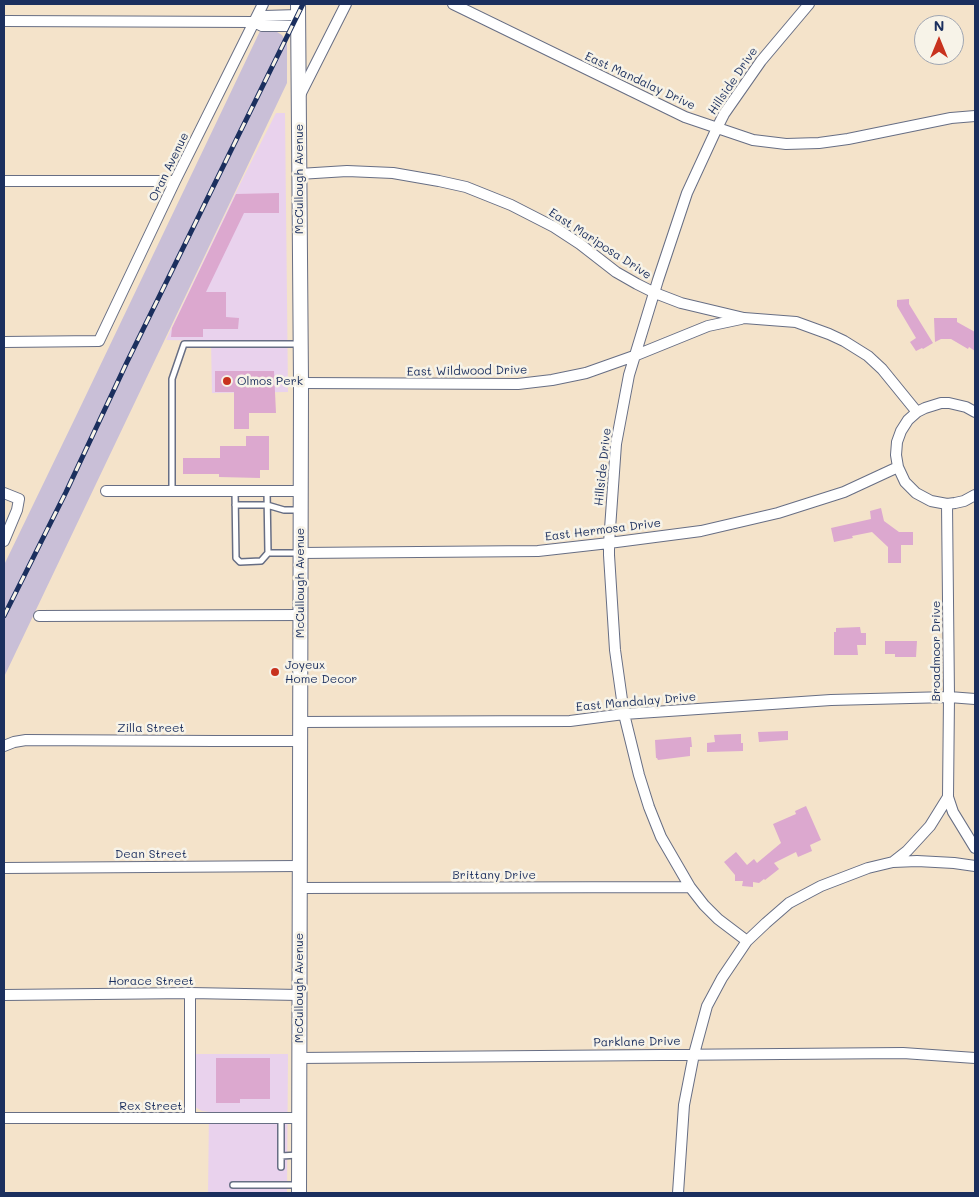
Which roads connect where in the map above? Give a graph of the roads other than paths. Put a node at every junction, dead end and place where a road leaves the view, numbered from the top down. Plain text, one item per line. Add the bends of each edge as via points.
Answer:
1 (263, 4) edge
2 (346, 4) edge
3 (452, 4) edge
4 (809, 4) edge
5 (298, 15) edge
6 (4, 21) edge
7 (254, 22) junction
8 (299, 98) junction
9 (975, 116) edge
10 (717, 128) junction
11 (298, 174) junction
12 (4, 181) edge
13 (175, 181) junction
14 (655, 293) junction
15 (744, 318) junction
16 (4, 342) edge
17 (300, 344) junction
18 (634, 356) junction
19 (301, 383) junction
20 (975, 411) edge
21 (918, 412) junction
22 (898, 467) junction
23 (235, 490) junction
24 (267, 490) junction
25 (300, 490) junction
26 (172, 491) junction
27 (106, 492) dead end
28 (4, 493) edge
29 (975, 494) edge
30 (947, 504) junction
31 (235, 505) junction
32 (267, 505) junction
33 (300, 510) junction
34 (4, 541) edge
35 (609, 543) junction
36 (268, 553) junction
37 (300, 553) junction
38 (300, 615) junction
39 (39, 616) dead end
40 (948, 697) junction
41 (975, 699) edge
42 (624, 714) junction
43 (300, 722) junction
44 (299, 741) junction
45 (4, 746) edge
46 (948, 797) junction
47 (975, 848) edge
48 (893, 862) junction
49 (299, 866) junction
50 (975, 866) edge
51 (4, 868) edge
52 (690, 887) junction
53 (299, 888) junction
54 (748, 941) junction
55 (190, 993) junction
56 (299, 995) junction
57 (4, 996) edge
58 (694, 1054) junction
59 (298, 1058) junction
60 (975, 1058) edge
61 (4, 1118) edge
62 (190, 1118) junction
63 (280, 1118) junction
64 (298, 1118) junction
65 (298, 1155) junction
66 (281, 1156) junction
67 (281, 1167) dead end
68 (233, 1185) dead end
69 (299, 1189) edge
70 (678, 1193) edge

1 - 7 street, Oran Avenue
2 - 8 street
3 - 10 street, East Mandalay Drive via 685,117
4 - 10 street, Hillside Drive via 761,61
5 - 7 street via 262,26
5 - 8 main road, McCullough Avenue
6 - 7 street
7 - 13 street, Oran Avenue
8 - 11 main road, McCullough Avenue
9 - 10 street, East Mandalay Drive via 820,143 786,144 754,140
10 - 14 street, Hillside Drive via 687,193
11 - 14 street, East Mariposa Drive via 393,173 466,187 554,227 616,272
11 - 17 main road, McCullough Avenue
12 - 13 street
13 - 16 street, Oran Avenue via 99,341
14 - 15 street, East Wildwood Drive
14 - 18 street, Hillside Drive
15 - 18 street, East Wildwood Drive via 708,326
15 - 21 street, East Wildwood Drive via 796,322 844,342 882,369
17 - 19 main road, McCullough Avenue
17 - 26 lane via 184,344 172,380
18 - 19 street, East Wildwood Drive via 586,373 518,384
18 - 35 street, Hillside Drive via 616,444
19 - 25 main road, McCullough Avenue
20 - 21 street via 958,404 941,403
21 - 22 street via 901,431 897,442
22 - 30 street via 905,482 916,493 930,501
22 - 35 street, East Hermosa Drive via 844,492 778,513 702,531
23 - 24 street
23 - 26 street
23 - 31 lane
24 - 25 street
24 - 32 lane
25 - 33 main road, McCullough Avenue
26 - 27 street
28 - 34 street via 19,499
29 - 30 street via 964,501
30 - 40 street, Broadmoor Drive
31 - 32 lane
31 - 36 lane via 236,558 240,562 260,562
32 - 33 lane
32 - 36 lane
33 - 37 main road, McCullough Avenue
35 - 37 street, East Hermosa Drive via 538,551
35 - 42 street, Hillside Drive via 614,650
36 - 37 lane
37 - 38 main road, McCullough Avenue
38 - 39 street
38 - 43 main road, McCullough Avenue
40 - 41 street, East Mandalay Drive
40 - 42 street, East Mandalay Drive via 831,700
40 - 46 street, Broadmoor Drive
42 - 43 street, East Mandalay Drive via 570,721
42 - 52 street, Hillside Drive via 649,807 661,837
43 - 44 main road, McCullough Avenue
44 - 45 street, Zilla Street via 26,740
44 - 49 main road, McCullough Avenue
46 - 47 street, Broadmoor Drive via 953,812
46 - 48 street via 930,826
48 - 50 street
48 - 54 street via 821,886 789,903
49 - 51 street, Dean Street
49 - 53 main road, McCullough Avenue
52 - 53 street, Brittany Drive
52 - 54 street, Hillside Drive via 718,919
53 - 56 main road, McCullough Avenue
54 - 58 street via 707,1006
55 - 56 street, Horace Street
55 - 57 street, Horace Street
55 - 62 street
56 - 59 main road, McCullough Avenue
58 - 59 street, Parklane Drive
58 - 60 street, Parklane Drive via 904,1053
58 - 70 street via 684,1105
59 - 64 main road, McCullough Avenue
61 - 62 street, Rex Street
62 - 63 street, Rex Street
63 - 64 street, Rex Street
63 - 66 lane
64 - 65 main road, McCullough Avenue
65 - 66 lane
65 - 69 main road, McCullough Avenue
66 - 67 lane
68 - 69 lane

